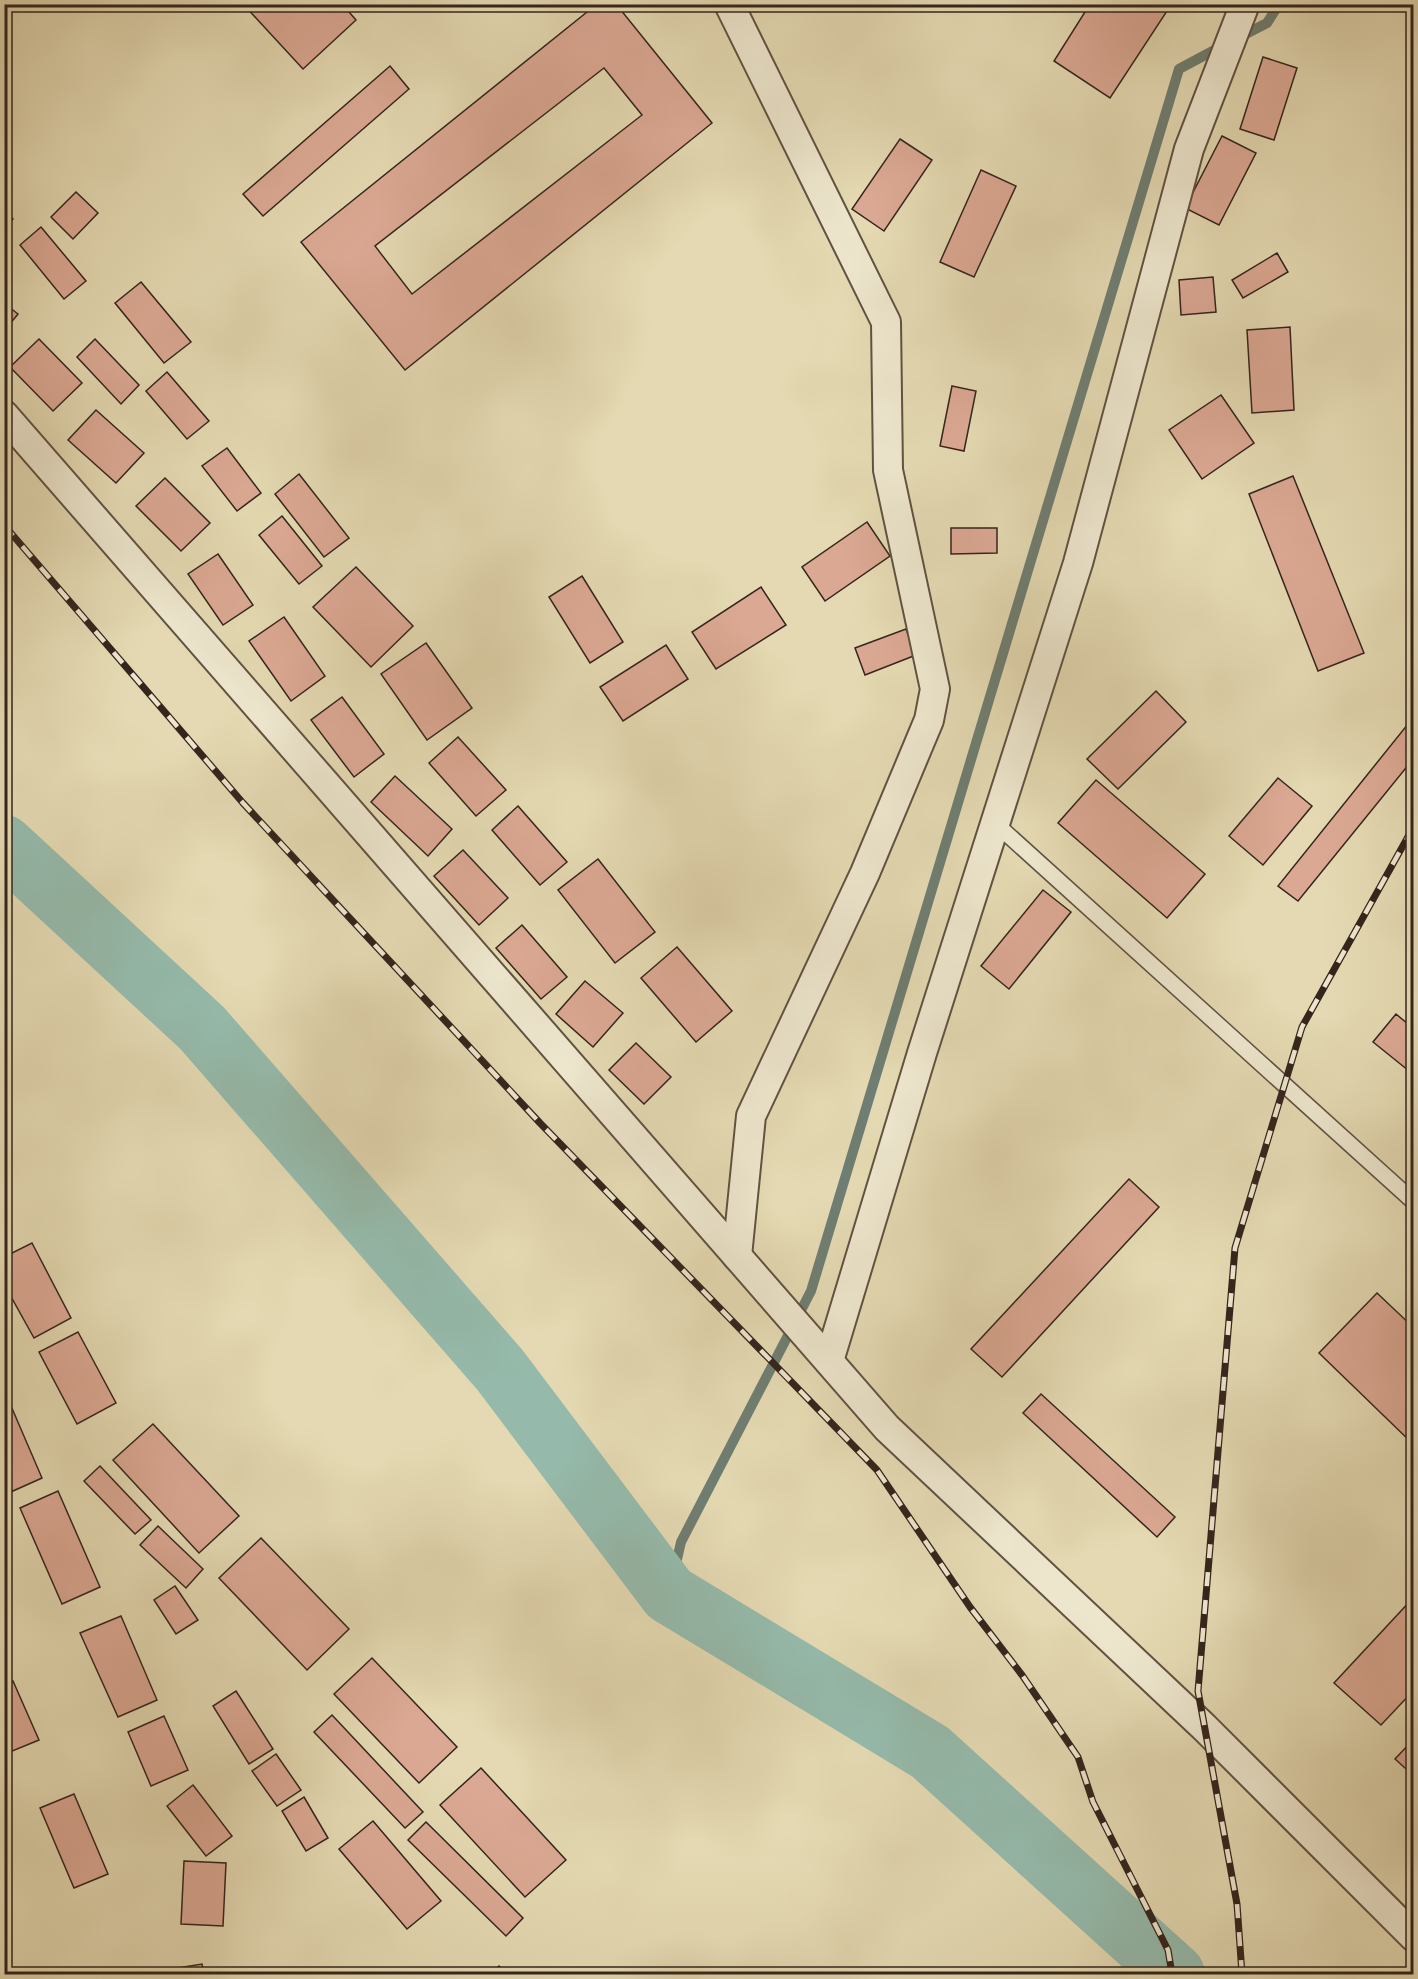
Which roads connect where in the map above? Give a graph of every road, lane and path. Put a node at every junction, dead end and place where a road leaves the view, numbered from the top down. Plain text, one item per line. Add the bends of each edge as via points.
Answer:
1 (729, 4) edge
2 (1243, 8) edge
3 (4, 415) edge
4 (995, 823) junction
5 (1413, 1202) edge
6 (737, 1256) junction
7 (819, 1351) junction
8 (1413, 1937) edge

1 - 6 street via 886,322 888,470 935,688 929,720 865,873 751,1116
2 - 4 street via 1189,149 1078,563
3 - 6 street
4 - 5 lane
4 - 7 street
6 - 7 street
7 - 8 street via 887,1428 1204,1727

